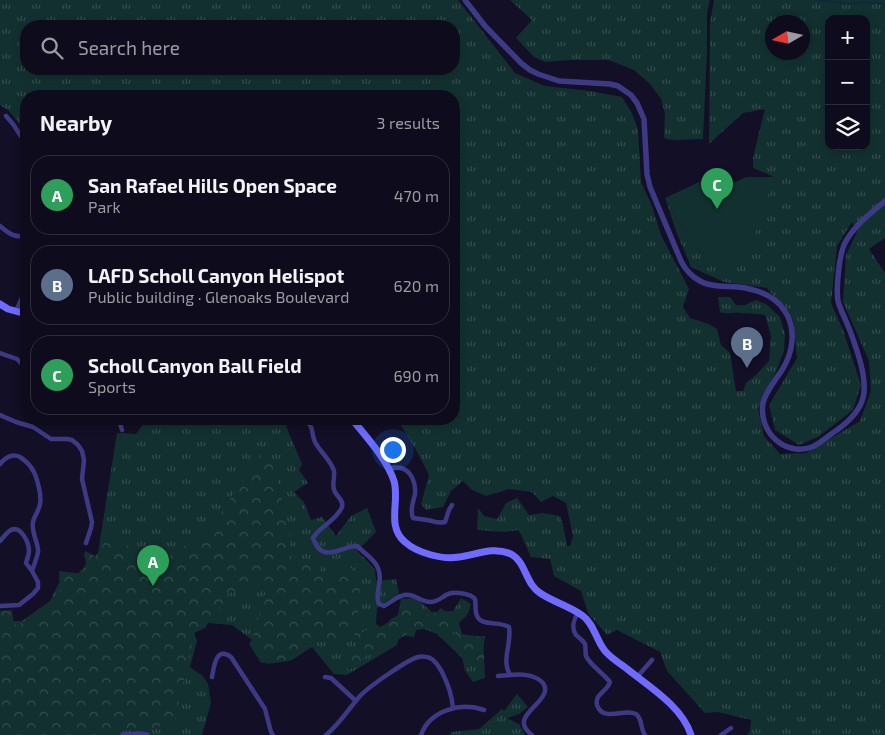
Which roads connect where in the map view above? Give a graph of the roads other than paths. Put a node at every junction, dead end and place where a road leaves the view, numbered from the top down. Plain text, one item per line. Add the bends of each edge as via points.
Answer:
1 (465, 0) edge
2 (6, 116) dead end
3 (20, 135) edge
4 (885, 201) edge
5 (0, 226) edge
6 (20, 237) edge
7 (20, 302) edge
8 (0, 304) edge
9 (16, 311) junction
10 (20, 312) edge
11 (0, 353) edge
12 (20, 362) edge
13 (0, 415) edge
14 (20, 423) edge
15 (26, 425) edge
16 (121, 425) edge
17 (311, 425) edge
18 (357, 425) edge
19 (122, 430) dead end
20 (0, 464) edge
21 (389, 468) junction
22 (452, 505) dead end
23 (0, 541) edge
24 (86, 543) dead end
25 (32, 571) junction
26 (0, 606) edge
27 (578, 613) junction
28 (652, 660) dead end
29 (510, 675) junction
30 (498, 676) dead end
31 (212, 677) dead end
32 (325, 677) dead end
33 (637, 677) junction
34 (356, 701) junction
35 (453, 708) junction
36 (484, 710) dead end
37 (731, 728) dead end
38 (124, 735) edge
39 (147, 735) edge
40 (273, 735) edge
41 (326, 735) edge
42 (421, 735) edge
43 (532, 735) edge
44 (645, 735) edge
45 (691, 735) edge
46 (721, 735) edge

1 - 4 street via 485,26 530,70 559,81 618,86 631,95 644,119 648,182 685,269 697,280 712,286 748,288 764,294 784,308 791,326 790,351 763,405 768,432 784,446 798,449 813,446 843,425 860,406 865,383 839,302 839,268 849,237
2 - 3 street
5 - 6 street
7 - 9 street
8 - 9 main road
9 - 10 main road
11 - 12 street
13 - 14 street
15 - 24 street via 51,439 72,440 82,451 82,479 92,522
16 - 19 street
17 - 29 street via 314,440 335,473 332,482 342,504 332,520 316,533 313,538 315,545 326,552 357,546 380,571 377,598 384,606 407,595 430,602 447,594 472,596 481,622 509,627 511,635 506,666
18 - 21 main road
20 - 25 street via 9,456 22,458 38,478 41,501 33,524 38,552
21 - 22 street via 400,467 412,477 415,493 411,509 414,518 443,523
21 - 27 main road via 396,487 394,523 402,540 411,547 449,558 493,550 512,554 522,565 534,589
23 - 25 street via 12,530 19,530 29,550 26,563
25 - 26 street via 38,582 33,594 19,605
27 - 33 main road via 586,619 605,651
27 - 44 street via 575,632 585,644 589,660 610,682 598,697 598,708 607,714 635,714 640,718
28 - 33 street
29 - 30 street
29 - 43 street via 538,679 546,689 524,719
31 - 40 street via 215,662 222,653 226,653 265,709
32 - 34 street via 331,678
33 - 45 main road via 679,713
34 - 35 street via 407,662 423,657 436,662 449,686
34 - 41 street
35 - 36 street
35 - 42 street via 434,716
37 - 46 street
38 - 39 street

